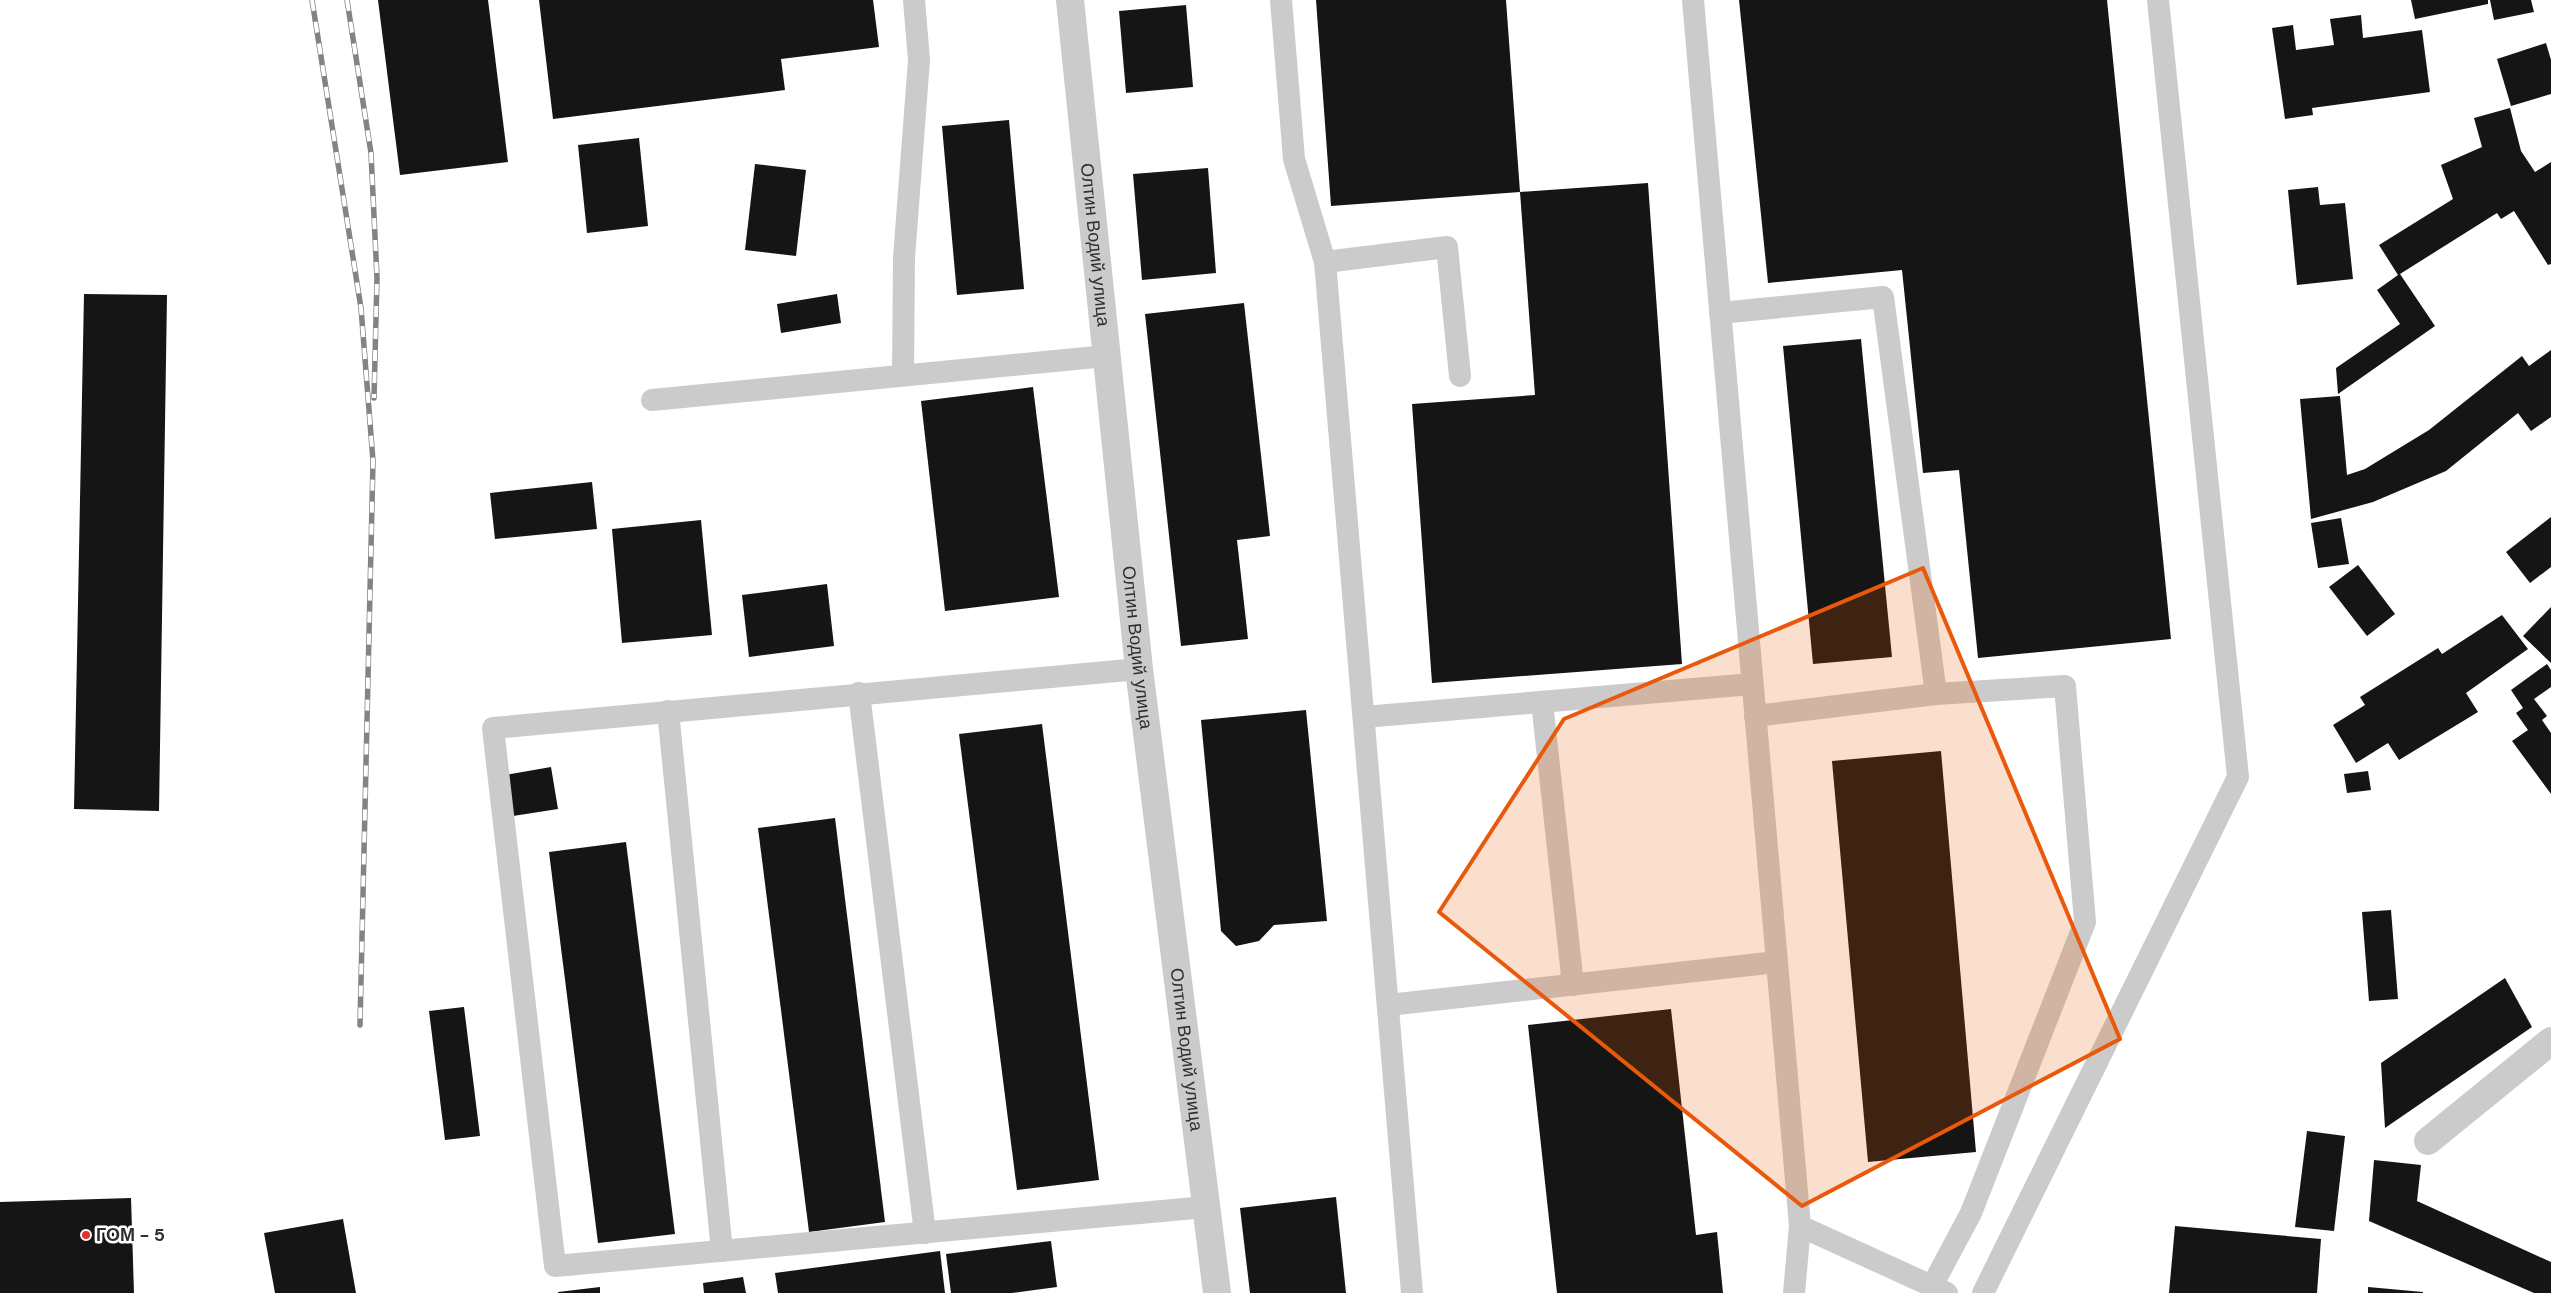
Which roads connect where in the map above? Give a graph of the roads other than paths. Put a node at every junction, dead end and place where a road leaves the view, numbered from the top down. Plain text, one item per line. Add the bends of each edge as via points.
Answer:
1 (914, 0) edge
2 (1070, 0) edge
3 (1280, 0) edge
4 (1693, 0) edge
5 (2158, 0) edge
6 (1325, 262) junction
7 (1720, 313) junction
8 (1106, 356) junction
9 (903, 376) junction
10 (1460, 376) dead end
11 (652, 400) dead end
12 (1139, 668) junction
13 (1752, 684) junction
14 (859, 693) junction
15 (1936, 694) junction
16 (1542, 702) junction
17 (668, 711) junction
18 (1755, 716) junction
19 (1364, 717) junction
20 (1777, 962) junction
21 (1573, 984) junction
22 (1388, 1006) junction
23 (2551, 1041) edge
24 (2428, 1141) dead end
25 (1206, 1207) junction
26 (1800, 1226) junction
27 (925, 1233) junction
28 (722, 1251) junction
29 (1940, 1290) edge
30 (1217, 1293) edge
31 (1412, 1293) edge
32 (1794, 1293) edge
33 (1983, 1293) edge

1 - 9 lane via 919,60 904,258
2 - 8 street, Олтин Водий улица
3 - 6 lane via 1294,159
4 - 7 lane
5 - 33 lane via 2238,777
6 - 10 lane via 1447,247
6 - 19 lane
7 - 13 lane
7 - 15 lane via 1883,297
8 - 9 lane
8 - 12 street, Олтин Водий улица
9 - 11 lane
12 - 14 lane
12 - 25 street, Олтин Водий улица
13 - 16 lane
13 - 18 lane
14 - 17 lane
14 - 27 lane
15 - 18 lane
15 - 29 lane via 2065,686 2085,922
16 - 19 lane
16 - 21 lane
17 - 28 lane
17 - 28 lane via 493,728 555,1266
18 - 20 lane
19 - 22 lane
20 - 21 lane
20 - 26 lane
21 - 22 lane
22 - 31 lane
23 - 24 street
25 - 27 lane
25 - 30 street, Олтин Водий улица
26 - 29 lane
26 - 32 lane
27 - 28 lane

